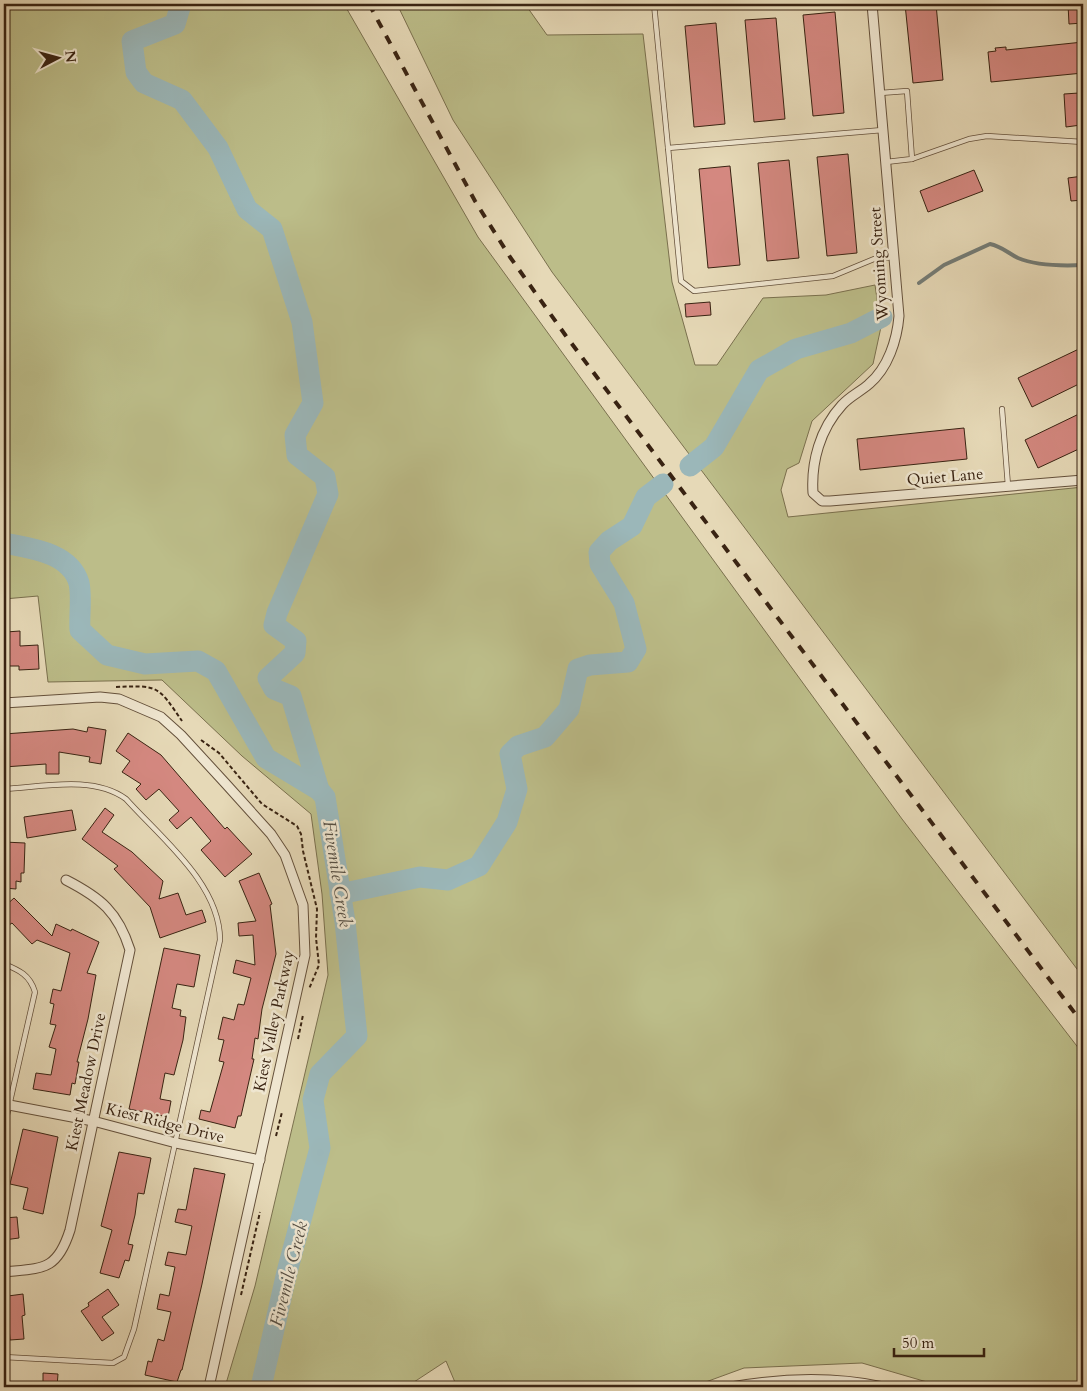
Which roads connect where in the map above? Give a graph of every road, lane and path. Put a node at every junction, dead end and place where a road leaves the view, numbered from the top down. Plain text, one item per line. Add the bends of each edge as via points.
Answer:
1 (692, 4) edge
2 (872, 4) edge
3 (654, 5) edge
4 (880, 93) junction
5 (883, 130) junction
6 (1083, 142) edge
7 (668, 148) junction
8 (912, 159) junction
9 (886, 162) junction
10 (893, 257) junction
11 (1002, 409) dead end
12 (1083, 480) edge
13 (1008, 486) junction
14 (813, 493) joint
15 (114, 687) dead end
16 (4, 703) edge
17 (184, 723) dead end
18 (194, 735) dead end
19 (4, 789) edge
20 (66, 880) dead end
21 (4, 964) edge
22 (306, 996) dead end
23 (304, 1010) dead end
24 (298, 1041) dead end
25 (7, 1104) edge
26 (282, 1109) dead end
27 (93, 1121) junction
28 (4, 1128) edge
29 (276, 1138) dead end
30 (176, 1143) junction
31 (260, 1160) junction
32 (260, 1212) dead end
33 (4, 1272) edge
34 (240, 1299) dead end
35 (4, 1357) edge
36 (209, 1387) edge
37 (731, 1387) edge
38 (883, 1387) edge

1 - 3 lane
2 - 4 street, Wyoming Street
3 - 7 lane
4 - 5 street, Wyoming Street
4 - 8 lane via 907,91
5 - 7 lane
5 - 9 street, Wyoming Street
6 - 8 lane via 987,136
7 - 10 lane via 682,281 694,291 833,276 874,259
8 - 9 lane
9 - 10 street, Wyoming Street
10 - 14 street, Wyoming Street via 899,316 895,341 886,363 874,380 841,406 828,426 815,455
11 - 13 lane
12 - 13 street, Quiet Lane
13 - 14 street, Quiet Lane via 830,501 822,501
15 - 17 path via 153,688 167,697
16 - 31 street, Kiest Valley Parkway via 119,698 161,717 271,834 285,855 303,904 305,955
18 - 22 path via 219,753 262,804 297,826 301,834 317,909 319,965
19 - 30 lane via 93,785 115,791 194,874 214,906 220,923 220,940
20 - 27 street, Kiest Meadow Drive via 95,895 114,914 124,930 130,950
21 - 25 lane via 29,977 35,992
23 - 24 path
25 - 27 street, Kiest Ridge Drive
25 - 28 lane
26 - 29 path
27 - 30 street, Kiest Ridge Drive
27 - 33 street, Kiest Meadow Drive via 64,1251 52,1264
30 - 31 street, Kiest Ridge Drive
30 - 35 lane via 134,1329 124,1358 113,1363
31 - 36 street, Kiest Valley Parkway
32 - 34 path
37 - 38 street via 792,1378 835,1379

